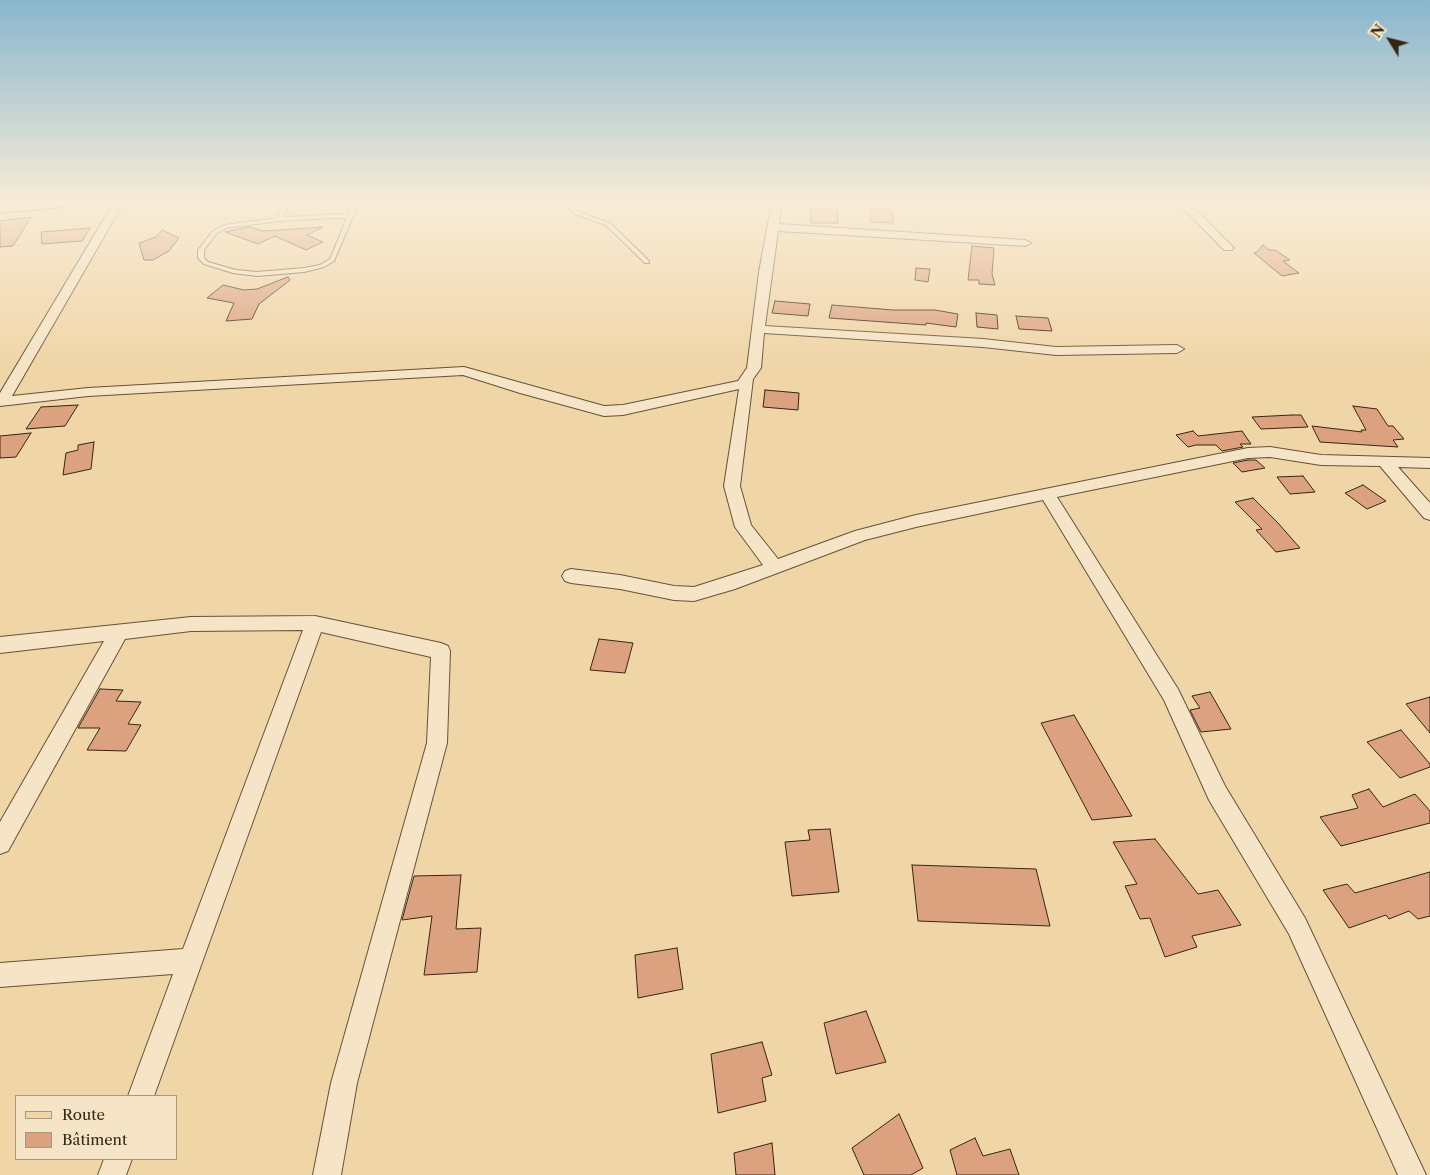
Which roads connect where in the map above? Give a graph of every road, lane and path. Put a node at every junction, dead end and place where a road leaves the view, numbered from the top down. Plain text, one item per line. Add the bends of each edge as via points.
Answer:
1 (87, 257) edge
2 (201, 257) edge
3 (333, 257) edge
4 (642, 257) edge
5 (769, 257) edge
6 (647, 262) dead end
7 (758, 329) junction
8 (1178, 348) dead end
9 (747, 380) junction
10 (1, 402) edge
11 (1384, 461) junction
12 (1430, 463) edge
13 (1047, 494) junction
14 (1430, 514) edge
15 (775, 568) junction
16 (570, 576) dead end
17 (315, 623) junction
18 (119, 632) junction
19 (0, 645) edge
20 (0, 843) edge
21 (191, 961) junction
22 (0, 975) edge
23 (141, 1095) edge
24 (118, 1160) edge
25 (112, 1175) edge
26 (327, 1175) edge
27 (1412, 1175) edge

1 - 10 street
2 - 3 lane via 206,263 235,272 257,274 322,266
4 - 6 lane
5 - 7 street
7 - 8 street via 1056,351
7 - 9 street via 754,368
9 - 10 street via 743,384 681,398 604,411 464,371 88,392
9 - 15 street via 732,486 743,527
11 - 12 street
11 - 13 street via 1321,460 1270,452 1248,453
11 - 14 street
13 - 15 street via 861,535
13 - 27 street via 1171,695 1217,794 1297,926
15 - 16 street via 694,594
17 - 18 street via 191,624
17 - 21 street
17 - 26 street via 441,651 437,743 344,1083
18 - 19 street
18 - 20 street
21 - 22 street
21 - 23 street
24 - 25 street

